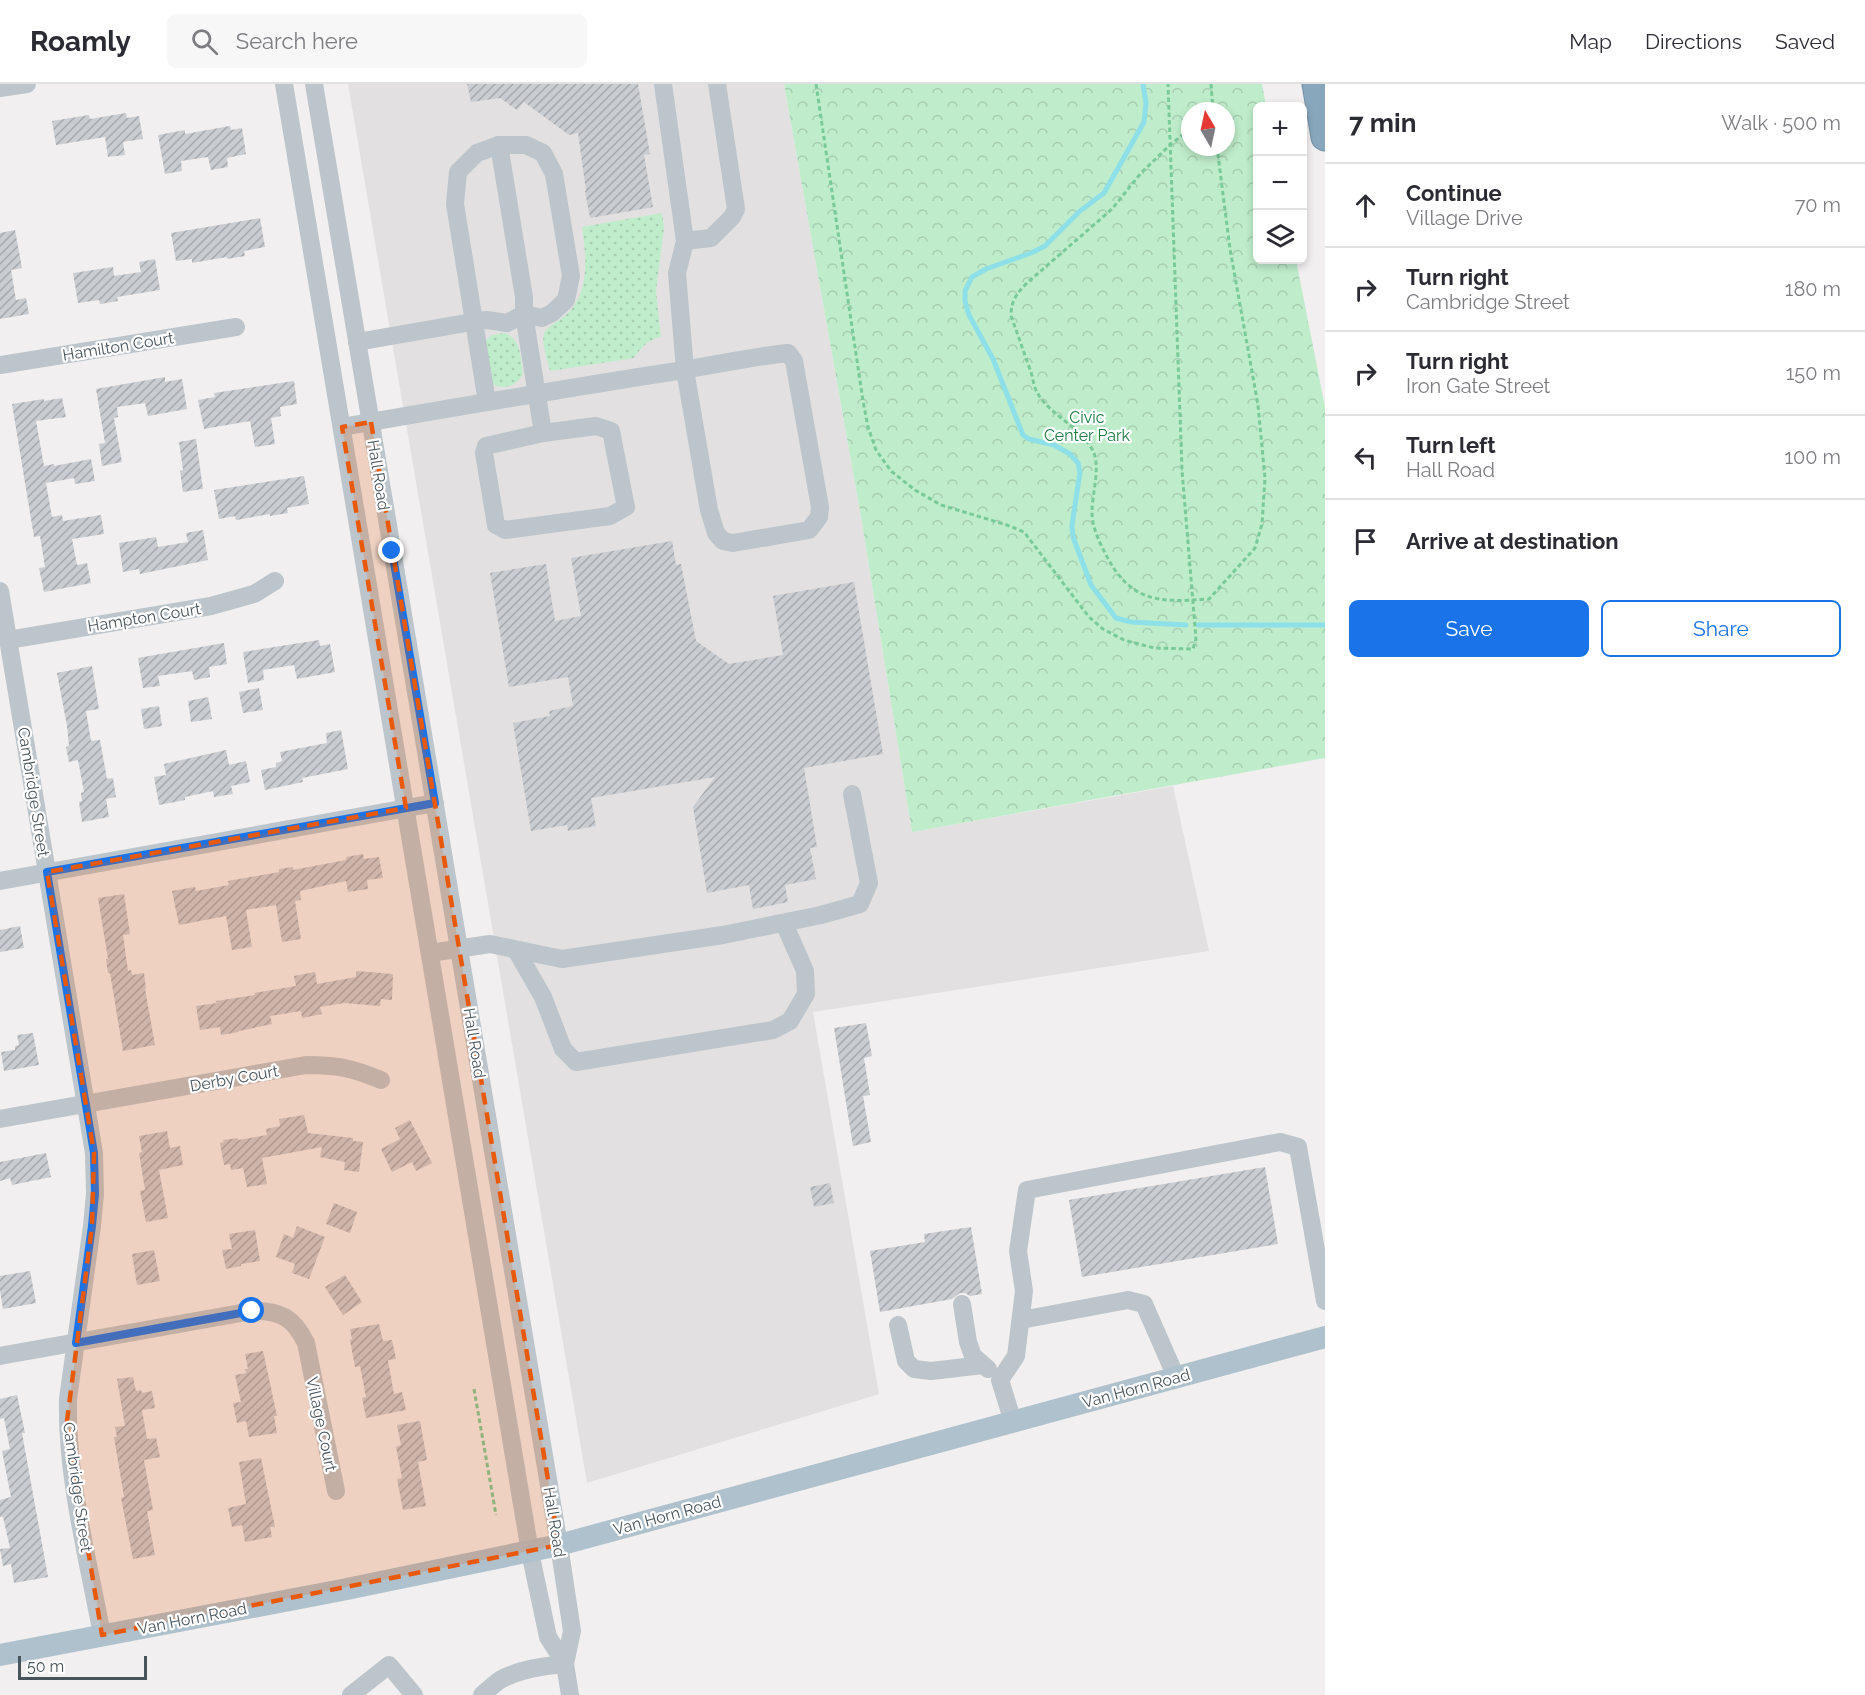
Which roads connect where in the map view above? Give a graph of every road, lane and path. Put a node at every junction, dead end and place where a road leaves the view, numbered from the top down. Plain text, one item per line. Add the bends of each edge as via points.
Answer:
1 (27, 84) edge
2 (284, 84) edge
3 (314, 84) edge
4 (663, 84) edge
5 (717, 84) edge
6 (816, 84) edge
7 (1168, 84) edge
8 (1211, 84) edge
9 (1316, 84) edge
10 (0, 88) edge
11 (1212, 102) edge
12 (1181, 136) edge
13 (1325, 137) edge
14 (499, 145) junction
15 (1170, 145) junction
16 (1218, 156) edge
17 (686, 241) junction
18 (524, 314) junction
19 (472, 322) junction
20 (236, 327) dead end
21 (357, 342) junction
22 (0, 365) edge
23 (685, 370) junction
24 (536, 393) junction
25 (486, 402) junction
26 (371, 422) junction
27 (342, 427) junction
28 (543, 434) junction
29 (275, 581) dead end
30 (0, 591) edge
31 (1193, 600) junction
32 (8, 639) junction
33 (852, 794) dead end
34 (435, 803) junction
35 (406, 808) junction
36 (47, 872) junction
37 (0, 881) edge
38 (784, 922) junction
39 (459, 948) junction
40 (516, 950) junction
41 (430, 953) junction
42 (381, 1080) dead end
43 (86, 1103) junction
44 (0, 1119) edge
45 (1318, 1224) edge
46 (1325, 1301) edge
47 (962, 1304) dead end
48 (1021, 1320) junction
49 (898, 1325) dead end
50 (1325, 1337) edge
51 (76, 1343) junction
52 (0, 1356) edge
53 (983, 1365) junction
54 (1176, 1377) junction
55 (1000, 1380) junction
56 (474, 1389) dead end
57 (1013, 1422) junction
58 (336, 1491) dead end
59 (496, 1515) dead end
60 (559, 1545) junction
61 (530, 1552) junction
62 (102, 1635) junction
63 (0, 1655) edge
64 (565, 1664) junction
65 (351, 1695) edge
66 (414, 1695) edge
67 (482, 1695) edge
68 (570, 1695) edge

1 - 10 street
2 - 27 street, Hall Road
3 - 21 street, Hall Road
4 - 17 street
5 - 17 street via 736,209 711,238
6 - 31 path via 868,427 876,450 891,471 941,505 1024,532 1089,616 1124,640 1154,648 1193,649
7 - 15 path
8 - 11 path
9 - 13 highway
12 - 15 path
14 - 18 street
14 - 18 street via 526,145 543,153 554,174 571,276 566,300 552,313 542,318
14 - 19 street via 477,153 458,172 455,204
15 - 31 path via 1182,470
15 - 31 path via 1112,209 1017,292 1011,303 1011,316 1037,393 1094,452 1095,533 1118,576 1137,593 1171,602
16 - 31 path via 1258,405 1265,478 1262,524 1255,548 1209,599
17 - 23 street via 677,273
18 - 19 street via 507,324
18 - 24 street
19 - 21 street
19 - 25 street
20 - 22 street, Hamilton Court
21 - 26 street, Hall Road
23 - 23 street via 788,353 794,361 820,507 819,517 809,530 733,543 723,541 716,533
23 - 24 street
24 - 25 street
24 - 28 street
25 - 26 street
26 - 27 street, Hall Road
26 - 34 street, Hall Road
27 - 35 street, Hall Road
28 - 28 street via 486,446 496,525 505,530 599,518 626,507 611,431 596,426
29 - 32 street, Hampton Court via 254,594 211,606
30 - 32 street, Cambridge Street
32 - 36 street, Cambridge Street
33 - 38 street via 870,883 860,904
34 - 35 street
34 - 39 street, Hall Road
35 - 36 street
35 - 41 street, Hall Road
36 - 37 street
36 - 43 street, Cambridge Street
38 - 40 street via 562,959
38 - 40 street via 805,971 806,994 790,1021 773,1030 576,1062 563,1049 543,997
39 - 40 street via 490,944
39 - 41 street
39 - 60 street, Hall Road
41 - 61 street, Hall Road
42 - 43 street, Derby Court via 337,1065 306,1065
43 - 44 street, Derby Court
43 - 51 street, Cambridge Street via 94,1153 95,1194
45 - 46 street
45 - 48 street via 1298,1147 1280,1142 1027,1190 1018,1251 1024,1291
47 - 53 street via 968,1342 973,1356
48 - 54 street via 1128,1300 1144,1304
48 - 55 street via 1016,1356
49 - 53 street via 906,1361 914,1369
50 - 54 main road, Van Horn Road
51 - 52 street, Village Court
51 - 58 street, Village Court via 252,1311 286,1317 306,1343
51 - 62 street, Cambridge Street via 68,1399 68,1443
53 - 55 street
54 - 57 main road, Van Horn Road
55 - 57 street
56 - 59 path
57 - 60 main road, Van Horn Road
60 - 61 main road, Van Horn Road
60 - 64 street, Hall Road via 572,1631
61 - 62 main road, Van Horn Road
61 - 64 street, Hall Road via 549,1637
62 - 63 main road, Van Horn Road
64 - 67 street via 523,1671 500,1680
64 - 68 street, Hall Road
65 - 66 street via 389,1665

